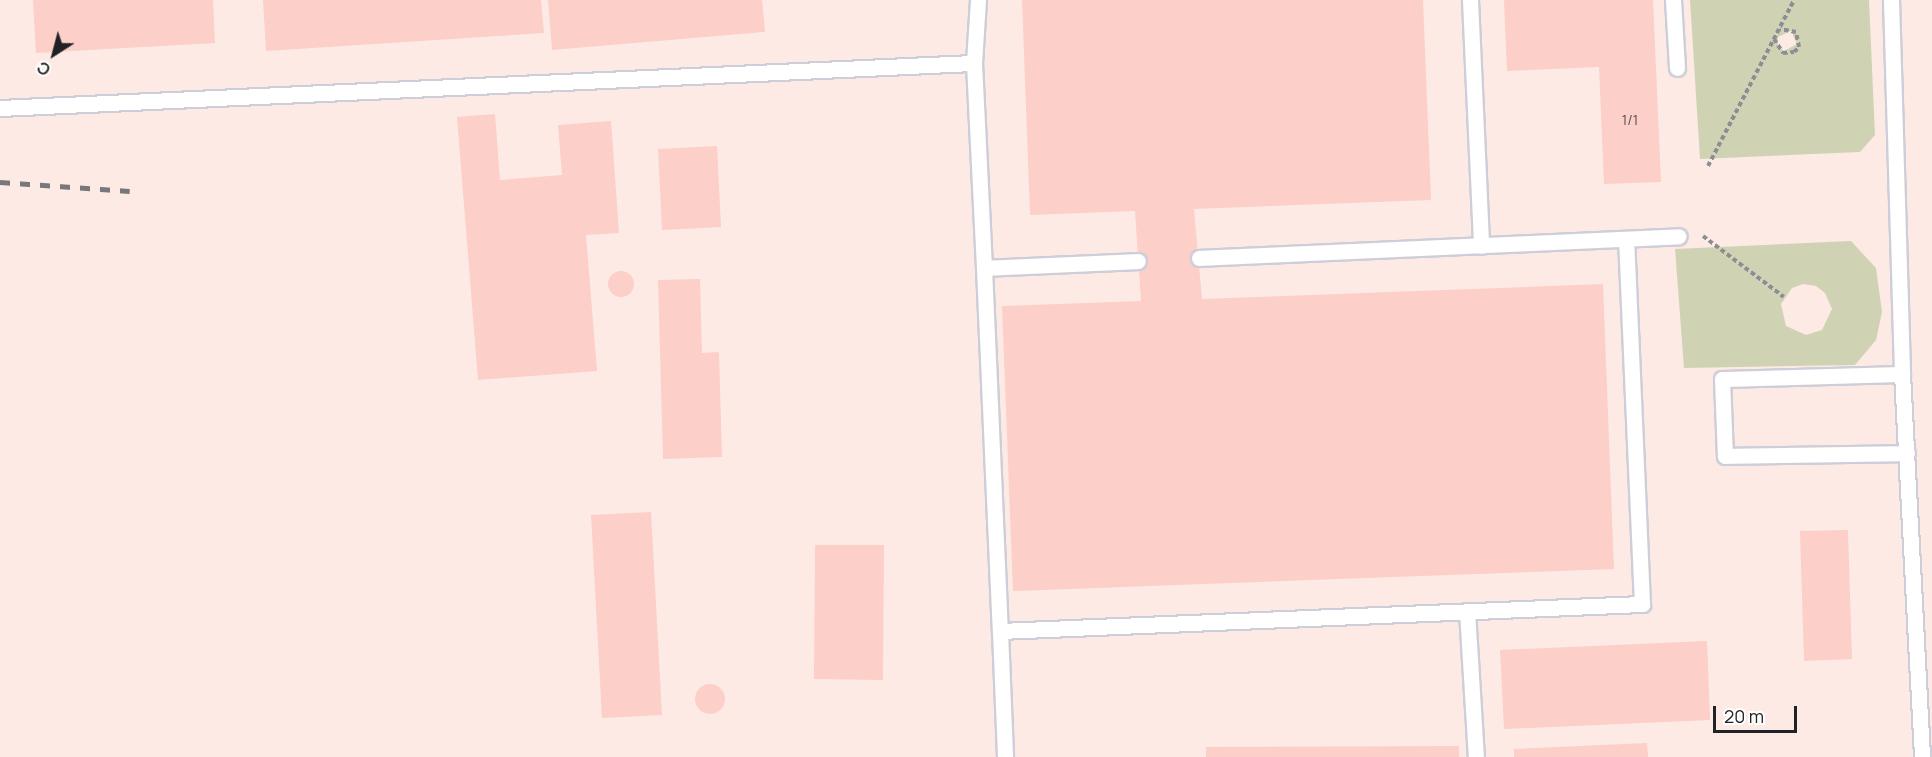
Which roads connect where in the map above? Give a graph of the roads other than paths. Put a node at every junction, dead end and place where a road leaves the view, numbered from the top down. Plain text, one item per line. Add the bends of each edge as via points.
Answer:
1 (978, 0) edge
2 (1470, 0) edge
3 (1673, 0) edge
4 (1891, 0) edge
5 (974, 63) junction
6 (1677, 68) dead end
7 (0, 108) edge
8 (1678, 236) dead end
9 (1626, 239) junction
10 (1481, 246) junction
11 (1198, 258) dead end
12 (1138, 261) dead end
13 (984, 268) junction
14 (1902, 374) junction
15 (1907, 453) junction
16 (1467, 611) junction
17 (1000, 631) junction
18 (1005, 757) edge
19 (1476, 757) edge
20 (1922, 757) edge

1 - 5 lane
2 - 10 lane
3 - 6 lane
4 - 14 lane
5 - 7 lane
5 - 13 lane
8 - 9 lane
9 - 10 lane
9 - 16 lane via 1642,604
10 - 11 lane
12 - 13 lane
13 - 17 lane
14 - 15 lane
14 - 15 lane via 1722,379 1725,456
15 - 20 lane
16 - 17 lane
16 - 19 lane
17 - 18 lane

